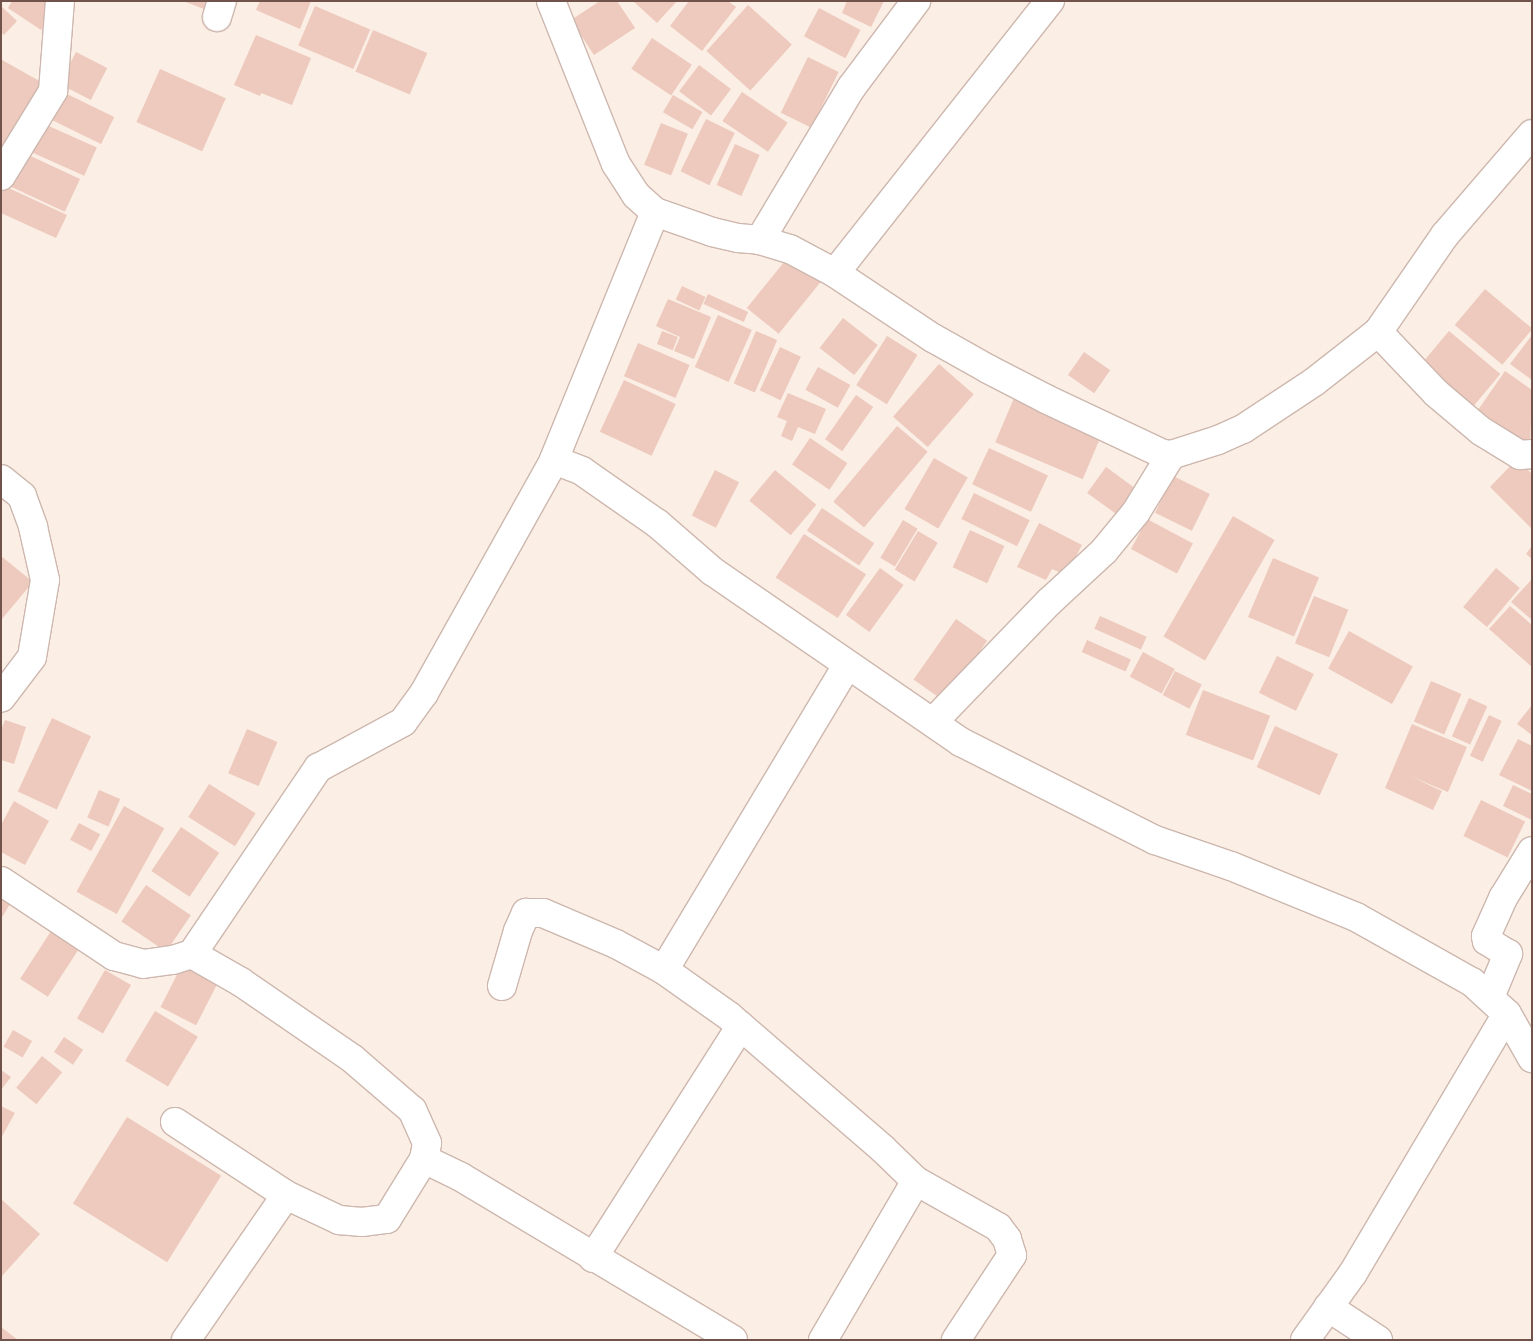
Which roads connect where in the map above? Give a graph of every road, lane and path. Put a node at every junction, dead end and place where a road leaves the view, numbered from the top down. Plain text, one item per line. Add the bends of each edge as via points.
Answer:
1 (60, 1) edge
2 (551, 1) edge
3 (916, 1) edge
4 (1050, 1) edge
5 (1532, 134) edge
6 (1, 176) edge
7 (654, 212) junction
8 (760, 240) junction
9 (835, 273) junction
10 (1378, 332) junction
11 (1532, 454) edge
12 (1171, 455) junction
13 (554, 460) junction
14 (1, 479) edge
15 (847, 665) junction
16 (1, 698) edge
17 (933, 722) junction
18 (1532, 851) edge
19 (1, 881) edge
20 (192, 954) junction
21 (664, 970) junction
22 (502, 986) dead end
23 (1498, 1005) junction
24 (741, 1026) junction
25 (1532, 1058) edge
26 (175, 1122) dead end
27 (424, 1159) junction
28 (916, 1181) junction
29 (286, 1194) junction
30 (593, 1258) junction
31 (1328, 1307) junction
32 (186, 1340) edge
33 (734, 1340) edge
34 (823, 1340) edge
35 (956, 1340) edge
36 (1305, 1340) edge
37 (1378, 1340) edge

1 - 6 street via 53,91
2 - 7 street via 616,164 636,195
3 - 8 street via 851,88
4 - 9 street
5 - 10 street via 1445,235
7 - 8 street via 712,232
7 - 13 street
8 - 9 street via 790,249
9 - 12 street via 932,338 1046,399
10 - 11 street via 1436,392 1481,431 1520,455
10 - 12 street via 1314,382 1243,429
12 - 17 street via 1136,512 1104,552 1049,602
13 - 15 street via 582,471 650,518 712,571
13 - 20 street via 424,693 403,722 318,768
14 - 16 street via 22,496 45,580 32,657
15 - 17 street
15 - 21 street
17 - 23 street via 961,742 1155,840 1231,866 1356,917 1472,982
18 - 23 street via 1503,898 1486,936 1508,954
19 - 20 street via 114,956 143,964
20 - 27 street via 241,982 353,1059 412,1110 427,1143
21 - 22 street via 616,944 544,913 526,913
21 - 24 street
23 - 25 street
23 - 31 street via 1352,1273
24 - 28 street
24 - 30 street
26 - 29 street
27 - 29 street via 387,1219 339,1220
27 - 30 street via 461,1177
28 - 34 street
28 - 35 street via 998,1227 1007,1239 1012,1255
29 - 32 street
30 - 33 street
31 - 36 street
31 - 37 street

